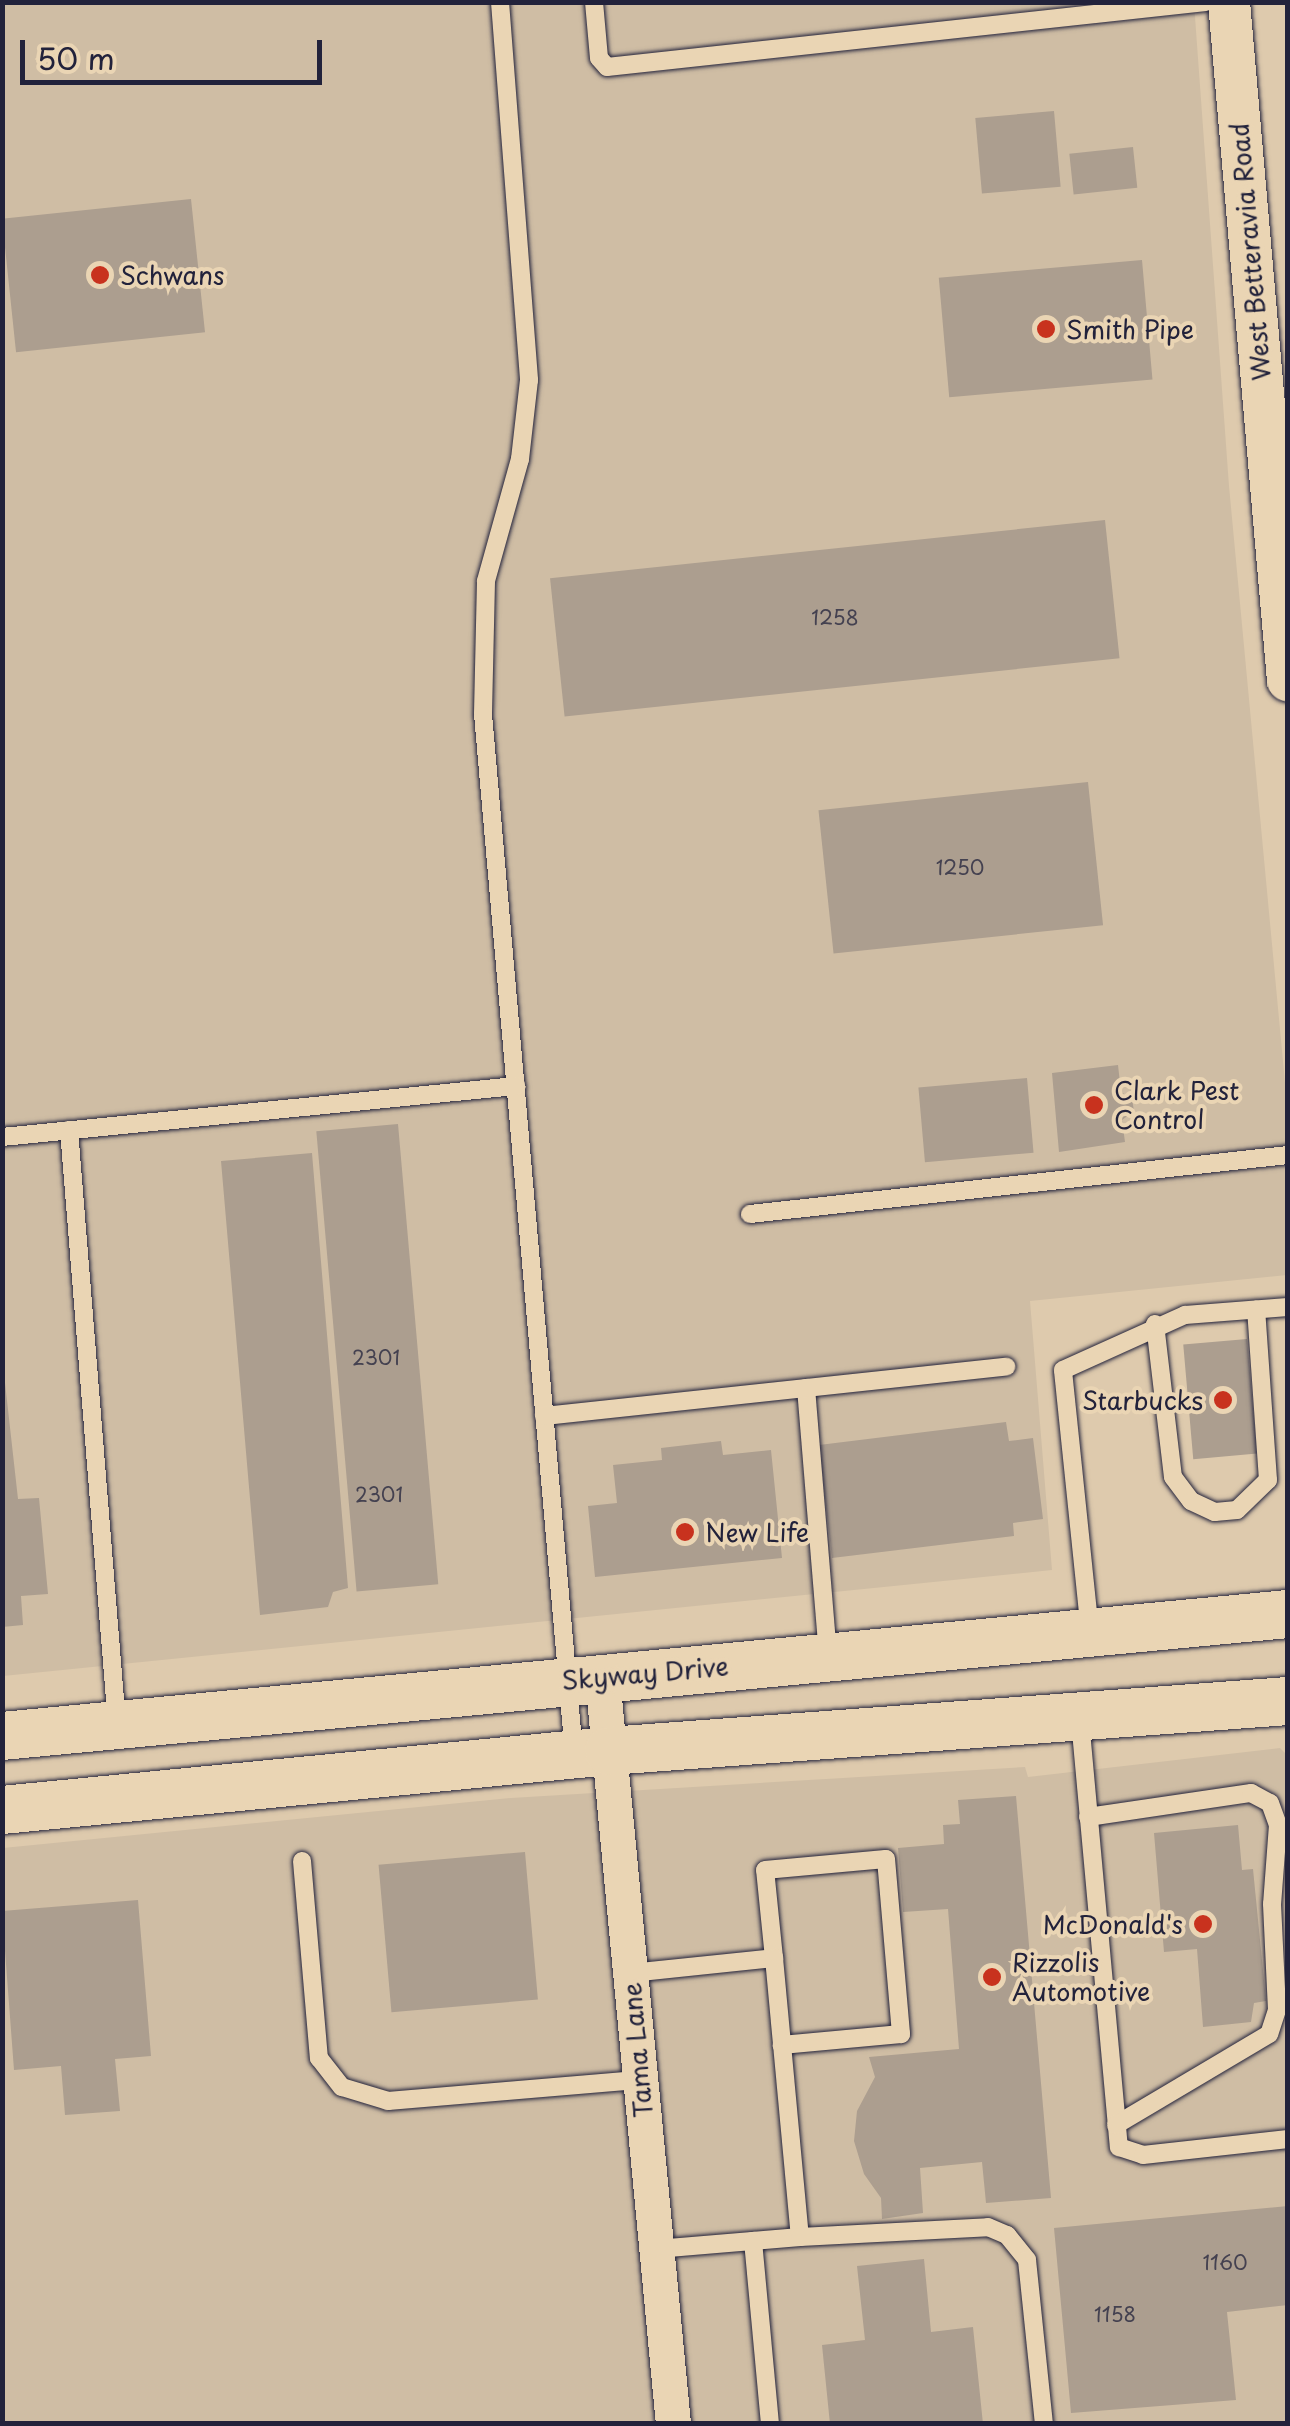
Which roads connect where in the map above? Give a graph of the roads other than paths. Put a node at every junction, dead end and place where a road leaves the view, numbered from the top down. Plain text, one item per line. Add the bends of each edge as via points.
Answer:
1 (500, 2) edge
2 (594, 2) edge
3 (1004, 2) edge
4 (1205, 2) edge
5 (1229, 2) edge
6 (1120, 7) edge
7 (1006, 22) junction
8 (1288, 680) edge
9 (516, 1086) junction
10 (69, 1130) junction
11 (2, 1137) edge
12 (1288, 1155) edge
13 (750, 1214) dead end
14 (1288, 1307) edge
15 (1256, 1309) junction
16 (1155, 1324) junction
17 (1006, 1367) dead end
18 (806, 1388) junction
19 (544, 1416) junction
20 (1288, 1614) edge
21 (1090, 1632) junction
22 (828, 1656) junction
23 (585, 1679) junction
24 (1288, 1701) edge
25 (1080, 1716) junction
26 (117, 1724) junction
27 (2, 1736) edge
28 (592, 1753) junction
29 (2, 1810) edge
30 (1088, 1817) junction
31 (302, 1862) dead end
32 (774, 1958) junction
33 (630, 1973) junction
34 (782, 2045) junction
35 (640, 2080) junction
36 (1116, 2125) junction
37 (1288, 2139) edge
38 (800, 2237) junction
39 (753, 2240) junction
40 (656, 2248) junction
41 (672, 2424) edge
42 (770, 2424) edge
43 (1044, 2424) edge

1 - 9 lane via 530,380 520,459 486,581 482,698
2 - 7 lane via 599,58 607,67
3 - 7 lane
4 - 6 lane
5 - 8 street, West Betteravia Road
6 - 7 lane
9 - 10 lane
9 - 19 lane
10 - 11 lane
10 - 26 lane
12 - 13 lane
14 - 15 lane
15 - 16 lane
15 - 16 lane via 1268,1480 1237,1510 1215,1512 1192,1501 1173,1477
16 - 21 lane via 1064,1370
17 - 18 lane
18 - 19 lane
18 - 22 lane
19 - 23 lane
20 - 21 main road, Skyway Drive
21 - 22 main road, Skyway Drive
22 - 23 main road, Skyway Drive
23 - 26 main road, Skyway Drive
23 - 28 street, Tama Lane
24 - 25 main road
25 - 28 main road
25 - 30 lane
26 - 27 main road, Skyway Drive
28 - 29 main road
28 - 33 street, Tama Lane
30 - 36 lane
30 - 36 lane via 1250,1794 1270,1803 1278,1825 1272,1904 1277,2010 1269,2034
31 - 35 lane via 319,2058 342,2087 388,2101
32 - 33 lane
32 - 34 lane
32 - 34 lane via 765,1870 886,1859 900,2034
33 - 35 street, Tama Lane
34 - 38 lane
35 - 40 street, Tama Lane
36 - 37 lane via 1120,2148 1142,2155
38 - 39 lane
38 - 43 lane via 988,2227 1007,2235 1027,2260
39 - 40 lane
39 - 42 lane
40 - 41 street, Tama Lane

